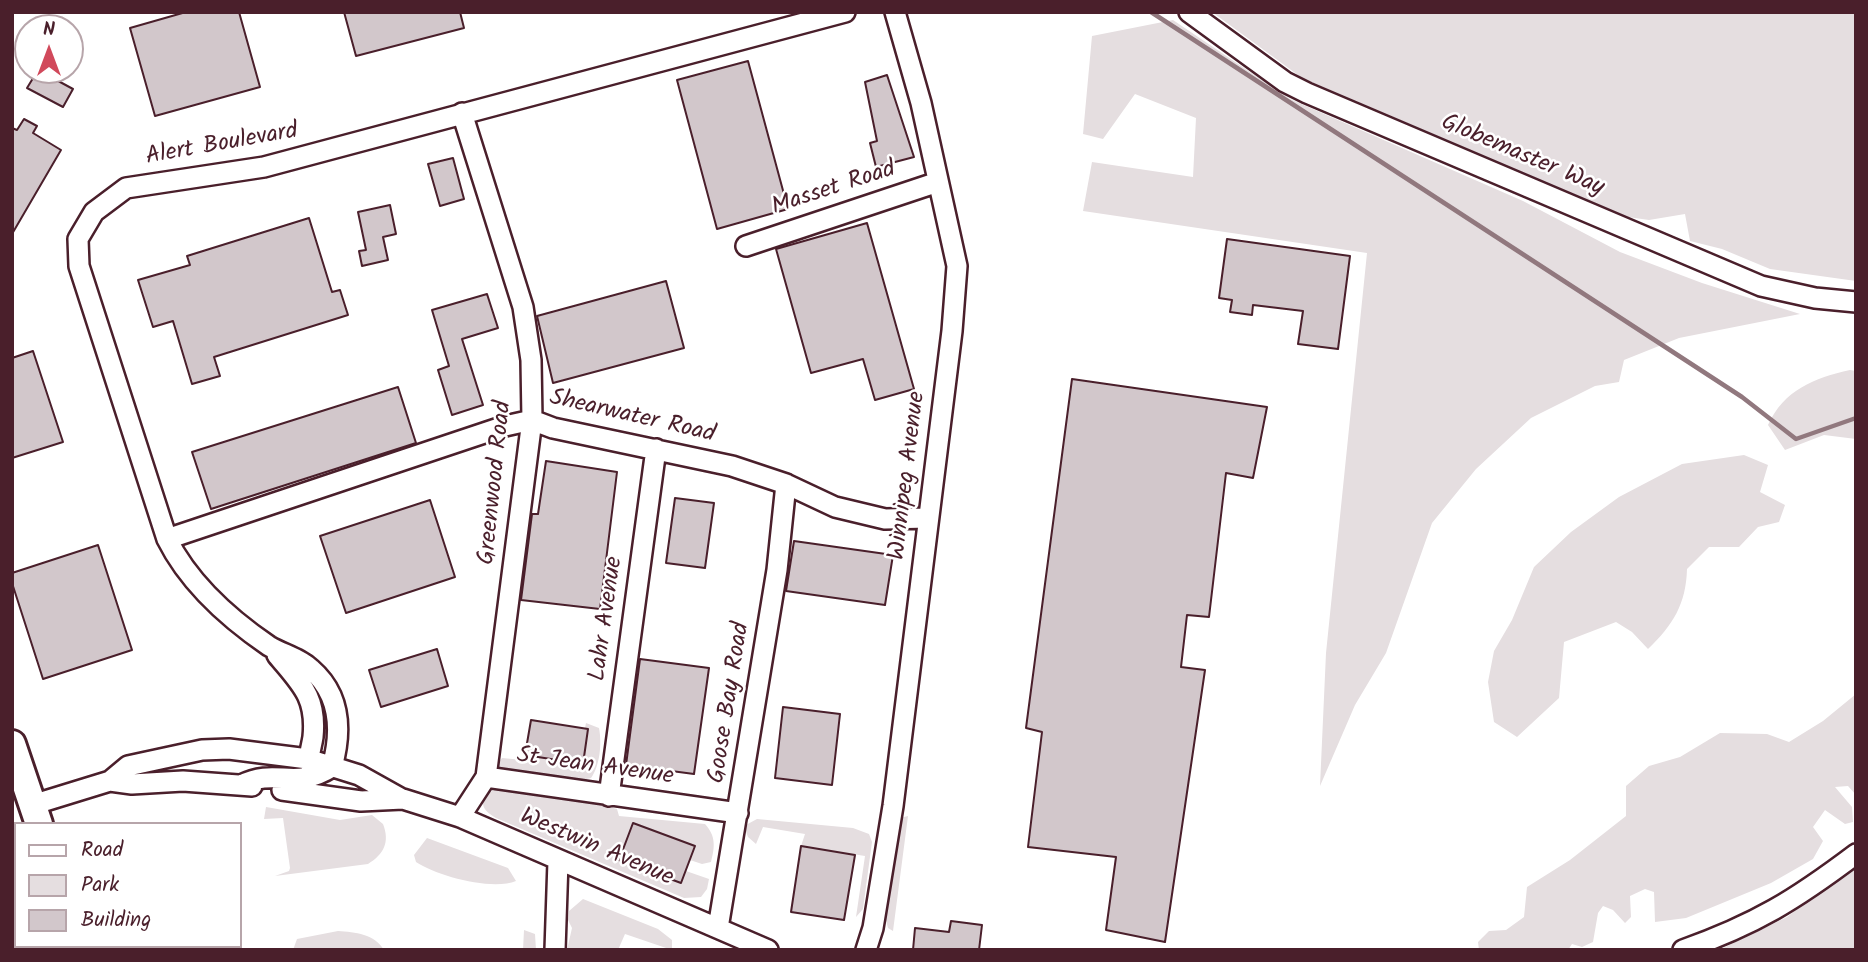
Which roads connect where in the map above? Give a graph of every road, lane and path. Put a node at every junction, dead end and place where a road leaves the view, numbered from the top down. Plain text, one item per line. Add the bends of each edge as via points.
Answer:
1 (845, 12) edge
2 (895, 12) edge
3 (1189, 12) edge
4 (462, 113) junction
5 (938, 181) junction
6 (746, 246) dead end
7 (1856, 302) edge
8 (532, 420) junction
9 (656, 449) junction
10 (786, 484) junction
11 (928, 518) junction
12 (167, 539) junction
13 (12, 744) edge
14 (318, 768) junction
15 (486, 777) junction
16 (110, 782) junction
17 (241, 785) junction
18 (330, 795) junction
19 (609, 796) junction
20 (403, 799) junction
21 (738, 813) junction
22 (36, 815) edge
23 (460, 817) junction
24 (1856, 854) edge
25 (558, 861) junction
26 (718, 928) junction
27 (555, 950) edge
28 (768, 950) edge
29 (866, 950) edge
30 (1683, 950) edge

1 - 4 street, Alert Boulevard
2 - 5 street, Winnipeg Avenue
3 - 7 street, Globemaster Way via 1307,93 1761,286 1804,297
4 - 8 street, Greenwood Road via 523,307 531,360
4 - 12 street, Alert Boulevard via 264,167 126,188 94,212 78,239 79,266
5 - 6 street, Masset Road
5 - 11 street, Winnipeg Avenue via 957,266
8 - 9 street, Shearwater Road
8 - 12 street, Shearwater Road
8 - 15 street, Greenwood Road
9 - 10 street, Shearwater Road
9 - 19 street, Lahr Avenue
10 - 11 street, Shearwater Road via 835,507 885,519
10 - 21 street, Goose Bay Road via 777,570
11 - 29 street, Winnipeg Avenue via 893,806
12 - 14 street, Alert Boulevard via 180,565 212,600 270,646 311,668 331,693 339,722
13 - 22 main road
14 - 16 street, Westwin Avenue via 256,750 202,750 128,766
14 - 17 street via 299,780 260,776
14 - 18 street
14 - 20 street, Westwin Avenue via 359,775
15 - 19 street, St Jean Avenue
15 - 23 street, Greenwood Road
16 - 17 street, Westwin Avenue
16 - 22 street, Westwin Avenue
17 - 18 street, Westwin Avenue
18 - 20 street, Westwin Avenue via 360,801
19 - 21 street, St Jean Avenue
20 - 23 street, Westwin Avenue
21 - 26 street, Goose Bay Road
23 - 25 street, Westwin Avenue
24 - 30 street via 1774,912
25 - 26 street, Westwin Avenue
25 - 27 street
26 - 28 street, Westwin Avenue

